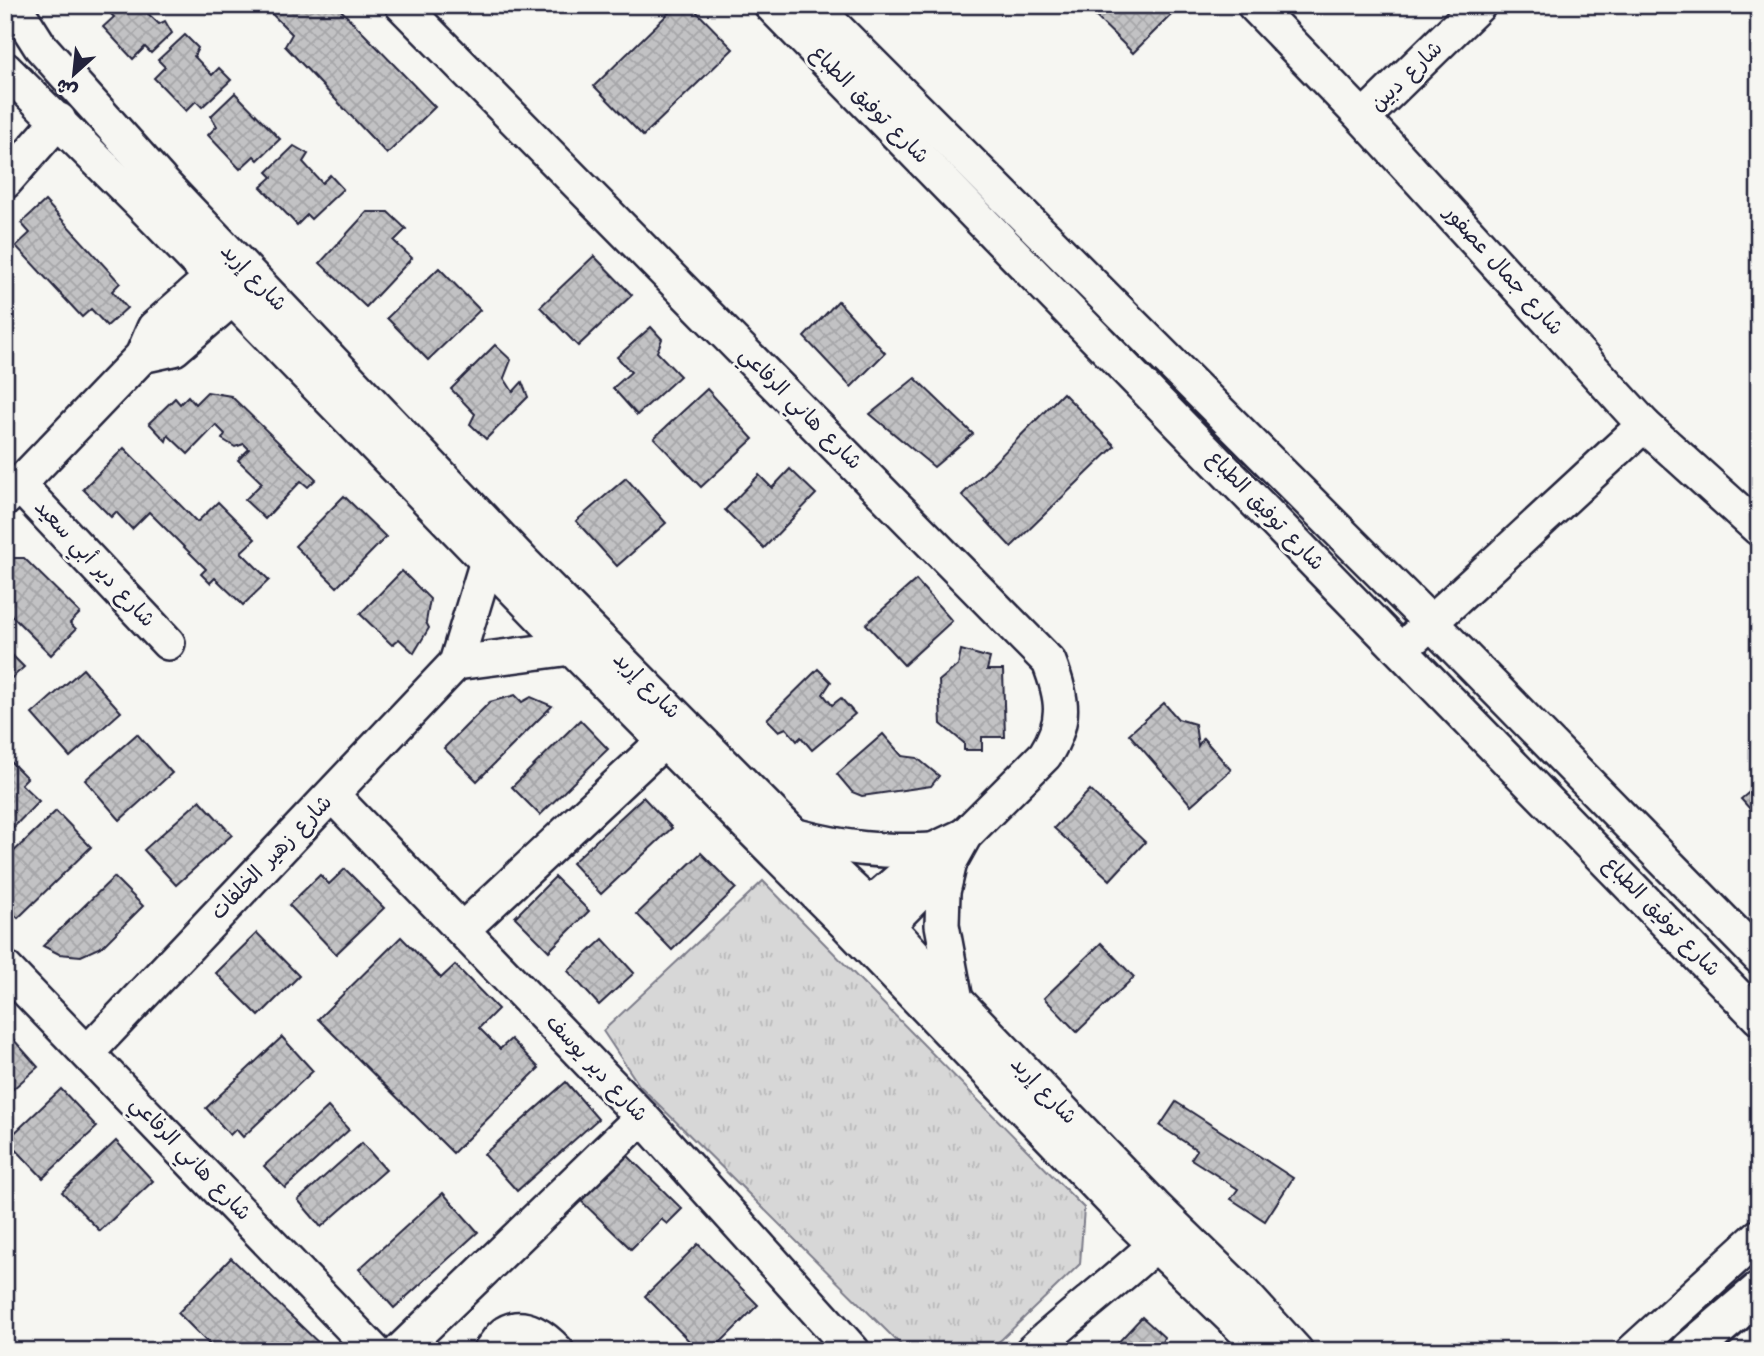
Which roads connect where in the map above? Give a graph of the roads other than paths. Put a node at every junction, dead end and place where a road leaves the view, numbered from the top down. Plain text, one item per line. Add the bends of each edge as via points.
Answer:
1 (14, 5) edge
2 (402, 5) edge
3 (771, 5) edge
4 (813, 5) edge
5 (1254, 5) edge
6 (1479, 5) edge
7 (5, 69) edge
8 (1363, 118) junction
9 (59, 120) junction
10 (5, 182) edge
11 (221, 288) junction
12 (1644, 425) junction
13 (12, 492) edge
14 (1759, 529) edge
15 (487, 561) junction
16 (1431, 623) junction
17 (168, 643) dead end
18 (571, 648) junction
19 (1401, 650) junction
20 (456, 663) junction
21 (664, 741) junction
22 (332, 795) junction
23 (795, 836) junction
24 (949, 849) junction
25 (867, 925) junction
26 (463, 929) junction
27 (1759, 957) edge
28 (5, 968) edge
29 (956, 1000) junction
30 (1759, 1018) edge
31 (88, 1052) junction
32 (642, 1117) junction
33 (1155, 1226) junction
34 (1759, 1236) edge
35 (1759, 1292) edge
36 (1759, 1325) edge
37 (378, 1349) edge
38 (490, 1351) edge
39 (557, 1351) edge
40 (853, 1351) edge
41 (1032, 1351) edge
42 (1266, 1351) edge
43 (1296, 1351) edge
44 (1633, 1351) edge
45 (1690, 1351) edge
46 (1730, 1351) edge

1 - 23 street, شارع إربد via 40,46 161,181 525,564
2 - 24 street, شارع هاني الرفاعي via 1049,662 1062,697 1055,740
3 - 19 street, شارع توفيق الطباع
4 - 16 street, شارع توفيق الطباع
5 - 8 street, شارع جمال عصفور
6 - 8 street, شارع دبين
7 - 9 street, شارع إربد
8 - 12 street, شارع جمال عصفور
9 - 10 street
9 - 11 street, شارع إربد
11 - 13 street, شارع دير أبي سعيد via 154,328 142,356
11 - 15 street, شارع إربد
12 - 14 street, شارع جمال عصفور
12 - 16 street
13 - 17 street, شارع دير أبي سعيد
15 - 18 street, شارع إربد
15 - 20 street, شارع زهير الخلفات
16 - 19 street
16 - 27 street, شارع توفيق الطباع
18 - 20 street
18 - 21 street, شارع إربد
19 - 30 street, شارع توفيق الطباع
20 - 22 street, شارع زهير الخلفات
21 - 25 street, شارع إربد
21 - 26 street
22 - 26 street, شارع دير يوسف
22 - 31 street, شارع زهير الخلفات
23 - 24 street via 881,851
23 - 25 street, شارع إربد
24 - 25 street, شارع هاني الرفاعي
24 - 29 street via 942,925
25 - 29 street, شارع إربد
25 - 33 street, شارع إربد
26 - 32 street, شارع دير يوسف
28 - 31 street, شارع هاني الرفاعي
29 - 33 street, شارع إربد
31 - 37 street, شارع هاني الرفاعي
32 - 37 street
32 - 40 street, شارع دير يوسف
33 - 41 street via 1098,1274 1082,1306
33 - 42 street, شارع إربد
33 - 43 street, شارع إربد via 1242,1293
34 - 44 street
35 - 45 highway
36 - 46 highway
38 - 39 street via 504,1333 516,1329 545,1338

